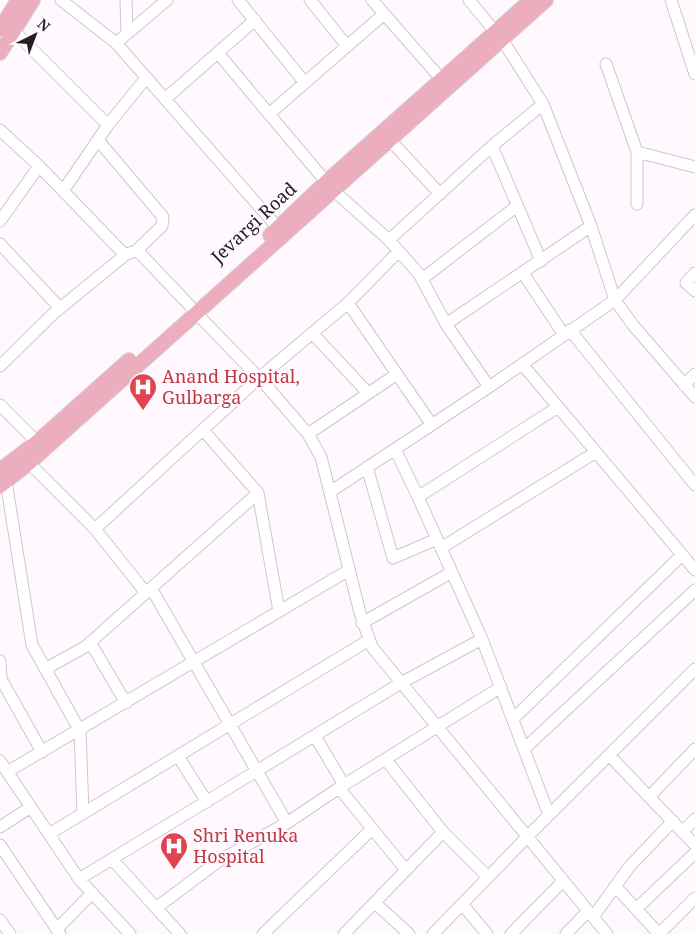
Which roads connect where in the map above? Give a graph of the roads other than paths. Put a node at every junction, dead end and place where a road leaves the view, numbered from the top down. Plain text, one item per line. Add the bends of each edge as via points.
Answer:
1 (18, 0) edge
2 (33, 0) edge
3 (60, 0) edge
4 (126, 0) edge
5 (167, 0) edge
6 (238, 0) edge
7 (310, 0) edge
8 (372, 0) edge
9 (469, 0) edge
10 (531, 0) edge
11 (546, 0) edge
12 (671, 0) edge
13 (384, 14) junction
14 (255, 20) junction
15 (7, 30) edge
16 (127, 33) junction
17 (499, 36) junction
18 (116, 43) junction
19 (347, 46) junction
20 (0, 53) edge
21 (218, 53) junction
22 (606, 64) dead end
23 (695, 74) edge
24 (146, 78) junction
25 (442, 80) junction
26 (305, 83) junction
27 (165, 99) junction
28 (543, 104) junction
29 (269, 114) junction
30 (108, 125) junction
31 (0, 130) edge
32 (389, 139) junction
33 (98, 140) junction
34 (492, 146) junction
35 (638, 152) junction
36 (39, 166) junction
37 (695, 167) edge
38 (330, 186) junction
39 (63, 191) junction
40 (440, 194) junction
41 (637, 204) dead end
42 (517, 206) junction
43 (695, 214) edge
44 (0, 221) edge
45 (591, 226) junction
46 (278, 228) junction
47 (389, 240) junction
48 (0, 244) edge
49 (137, 250) junction
50 (399, 251) junction
51 (125, 254) junction
52 (541, 261) junction
53 (524, 273) junction
54 (695, 273) edge
55 (422, 279) junction
56 (695, 292) edge
57 (615, 300) junction
58 (348, 303) junction
59 (60, 308) junction
60 (193, 310) junction
61 (446, 324) junction
62 (312, 333) junction
63 (567, 333) junction
64 (522, 364) junction
65 (0, 366) edge
66 (396, 374) junction
67 (695, 374) edge
68 (259, 378) junction
69 (684, 385) junction
70 (489, 388) junction
71 (368, 393) junction
72 (695, 397) edge
73 (0, 405) edge
74 (558, 407) junction
75 (432, 425) junction
76 (203, 430) junction
77 (308, 434) junction
78 (37, 442) junction
79 (395, 449) junction
80 (596, 452) junction
81 (29, 463) junction
82 (367, 467) junction
83 (2, 479) edge
84 (695, 485) edge
85 (330, 492) junction
86 (258, 493) junction
87 (418, 497) junction
88 (95, 529) junction
89 (439, 544) junction
90 (682, 555) junction
91 (349, 570) junction
92 (695, 570) edge
93 (452, 572) junction
94 (149, 590) junction
95 (695, 590) edge
96 (279, 611) junction
97 (362, 623) junction
98 (482, 639) junction
99 (369, 640) junction
100 (90, 642) junction
101 (0, 660) edge
102 (193, 661) junction
103 (45, 669) junction
104 (695, 669) edge
105 (401, 683) junction
106 (500, 687) junction
107 (126, 703) junction
108 (513, 719) junction
109 (231, 724) junction
110 (438, 728) junction
111 (80, 731) junction
112 (315, 736) junction
113 (524, 749) junction
114 (695, 749) edge
115 (42, 752) junction
116 (609, 755) junction
117 (178, 756) junction
118 (386, 760) junction
119 (0, 761) edge
120 (258, 770) junction
121 (7, 772) junction
122 (341, 786) junction
123 (649, 797) junction
124 (206, 802) junction
125 (31, 807) junction
126 (83, 814) junction
127 (549, 815) junction
128 (695, 819) edge
129 (672, 821) junction
130 (287, 823) junction
131 (0, 827) edge
132 (372, 829) junction
133 (443, 832) junction
134 (682, 832) junction
135 (49, 834) junction
136 (527, 837) junction
137 (0, 845) edge
138 (695, 845) edge
139 (695, 853) edge
140 (112, 859) junction
141 (406, 870) junction
142 (488, 877) junction
143 (78, 880) junction
144 (563, 881) junction
145 (615, 886) junction
146 (92, 893) junction
147 (695, 898) edge
148 (376, 903) junction
149 (462, 904) junction
150 (156, 908) junction
151 (636, 909) junction
152 (590, 914) junction
153 (0, 920) edge
154 (59, 932) edge
155 (10, 934) edge
156 (130, 934) edge
157 (180, 934) edge
158 (263, 934) edge
159 (344, 934) edge
160 (409, 934) edge
161 (433, 934) edge
162 (487, 934) edge
163 (511, 934) edge
164 (566, 934) edge
165 (607, 934) edge
166 (659, 934) edge

1 - 15 main road
2 - 15 main road
3 - 18 street
4 - 16 street
5 - 16 street
6 - 14 street
7 - 19 street
8 - 13 street
9 - 17 street
10 - 17 main road, Jevargi Road
11 - 17 main road
12 - 23 street
13 - 19 street
13 - 25 street
14 - 21 street
14 - 26 street
15 - 20 main road
15 - 30 street
16 - 18 street
17 - 25 main road, Jevargi Road
17 - 28 street
17 - 32 main road
18 - 24 street
19 - 26 street
21 - 27 street
21 - 29 street
22 - 35 street
24 - 27 street
24 - 30 street
25 - 38 main road, Jevargi Road
26 - 29 street
27 - 46 street
28 - 34 street
28 - 45 street
29 - 38 street
30 - 33 street
31 - 36 street
32 - 38 main road
32 - 40 street
33 - 39 street
33 - 49 street via 164,218 162,226
34 - 40 street
34 - 42 street
35 - 37 street
35 - 41 street
36 - 39 street
36 - 44 street
38 - 46 main road, Jevargi Road
38 - 47 street
38 - 60 main road
39 - 51 street
40 - 47 street
42 - 52 street
42 - 55 street
43 - 57 street
45 - 52 street
45 - 57 street
46 - 60 main road, Jevargi Road
47 - 50 street
48 - 59 street
49 - 51 street
49 - 60 street
50 - 55 street
50 - 58 street
51 - 59 street
52 - 53 street
53 - 61 street
53 - 63 street
54 - 56 street via 686,283
55 - 61 street
57 - 63 street
57 - 69 street
58 - 62 street
58 - 66 street
59 - 65 street
60 - 68 street
60 - 78 main road, Jevargi Road
60 - 81 main road
61 - 70 street
62 - 68 street
62 - 71 street
63 - 64 street
63 - 84 street
64 - 70 street
64 - 74 street
66 - 71 street
66 - 75 street
67 - 69 street
68 - 76 street
68 - 77 street
69 - 72 street
70 - 75 street
71 - 77 street
73 - 78 street
74 - 80 street
74 - 87 street
75 - 79 street
76 - 86 street
76 - 88 street
77 - 85 street via 321,457
78 - 83 main road, Jevargi Road
79 - 82 street
79 - 87 street
80 - 89 street
80 - 90 street
81 - 83 main road
81 - 88 street
82 - 85 street
82 - 89 street via 393,558
83 - 103 street via 32,645
85 - 91 street
86 - 94 street
86 - 96 street
87 - 89 street
88 - 94 street
89 - 93 street
90 - 92 street
90 - 108 street
91 - 96 street
91 - 97 street
93 - 97 street
93 - 98 street
94 - 100 street
94 - 102 street
95 - 113 street
96 - 102 street
97 - 99 street
98 - 105 street
98 - 106 street
99 - 105 street
99 - 109 street
100 - 103 street
100 - 107 street
101 - 115 street via 1,679
102 - 107 street
102 - 109 street
103 - 111 street
104 - 116 street
105 - 110 street
105 - 112 street
106 - 108 street
106 - 110 street
107 - 111 street
108 - 113 street
109 - 117 street
109 - 120 street
110 - 118 street
110 - 136 street
111 - 115 street
111 - 126 street
112 - 120 street
112 - 122 street
113 - 127 street
114 - 123 street
115 - 121 street
116 - 123 street
116 - 127 street
117 - 124 street
117 - 126 street
118 - 122 street
118 - 133 street
119 - 121 street
120 - 124 street
120 - 130 street
121 - 125 street
122 - 130 street
122 - 132 street
123 - 129 street
124 - 140 street
125 - 131 street
125 - 135 street
126 - 135 street
127 - 136 street
128 - 134 street
129 - 134 street
129 - 145 street
130 - 150 street via 220,860
132 - 141 street
132 - 158 street
133 - 141 street
133 - 142 street
134 - 138 street
135 - 143 street
136 - 142 street
136 - 144 street
137 - 154 street
139 - 151 street
140 - 143 street
140 - 150 street
141 - 148 street
142 - 149 street
143 - 146 street
144 - 152 street
144 - 163 street
145 - 151 street
145 - 152 street
146 - 154 street
146 - 156 street
147 - 166 street
148 - 159 street
148 - 160 street
149 - 161 street
149 - 162 street
150 - 157 street
151 - 166 street
152 - 164 street
152 - 165 street
153 - 155 street

